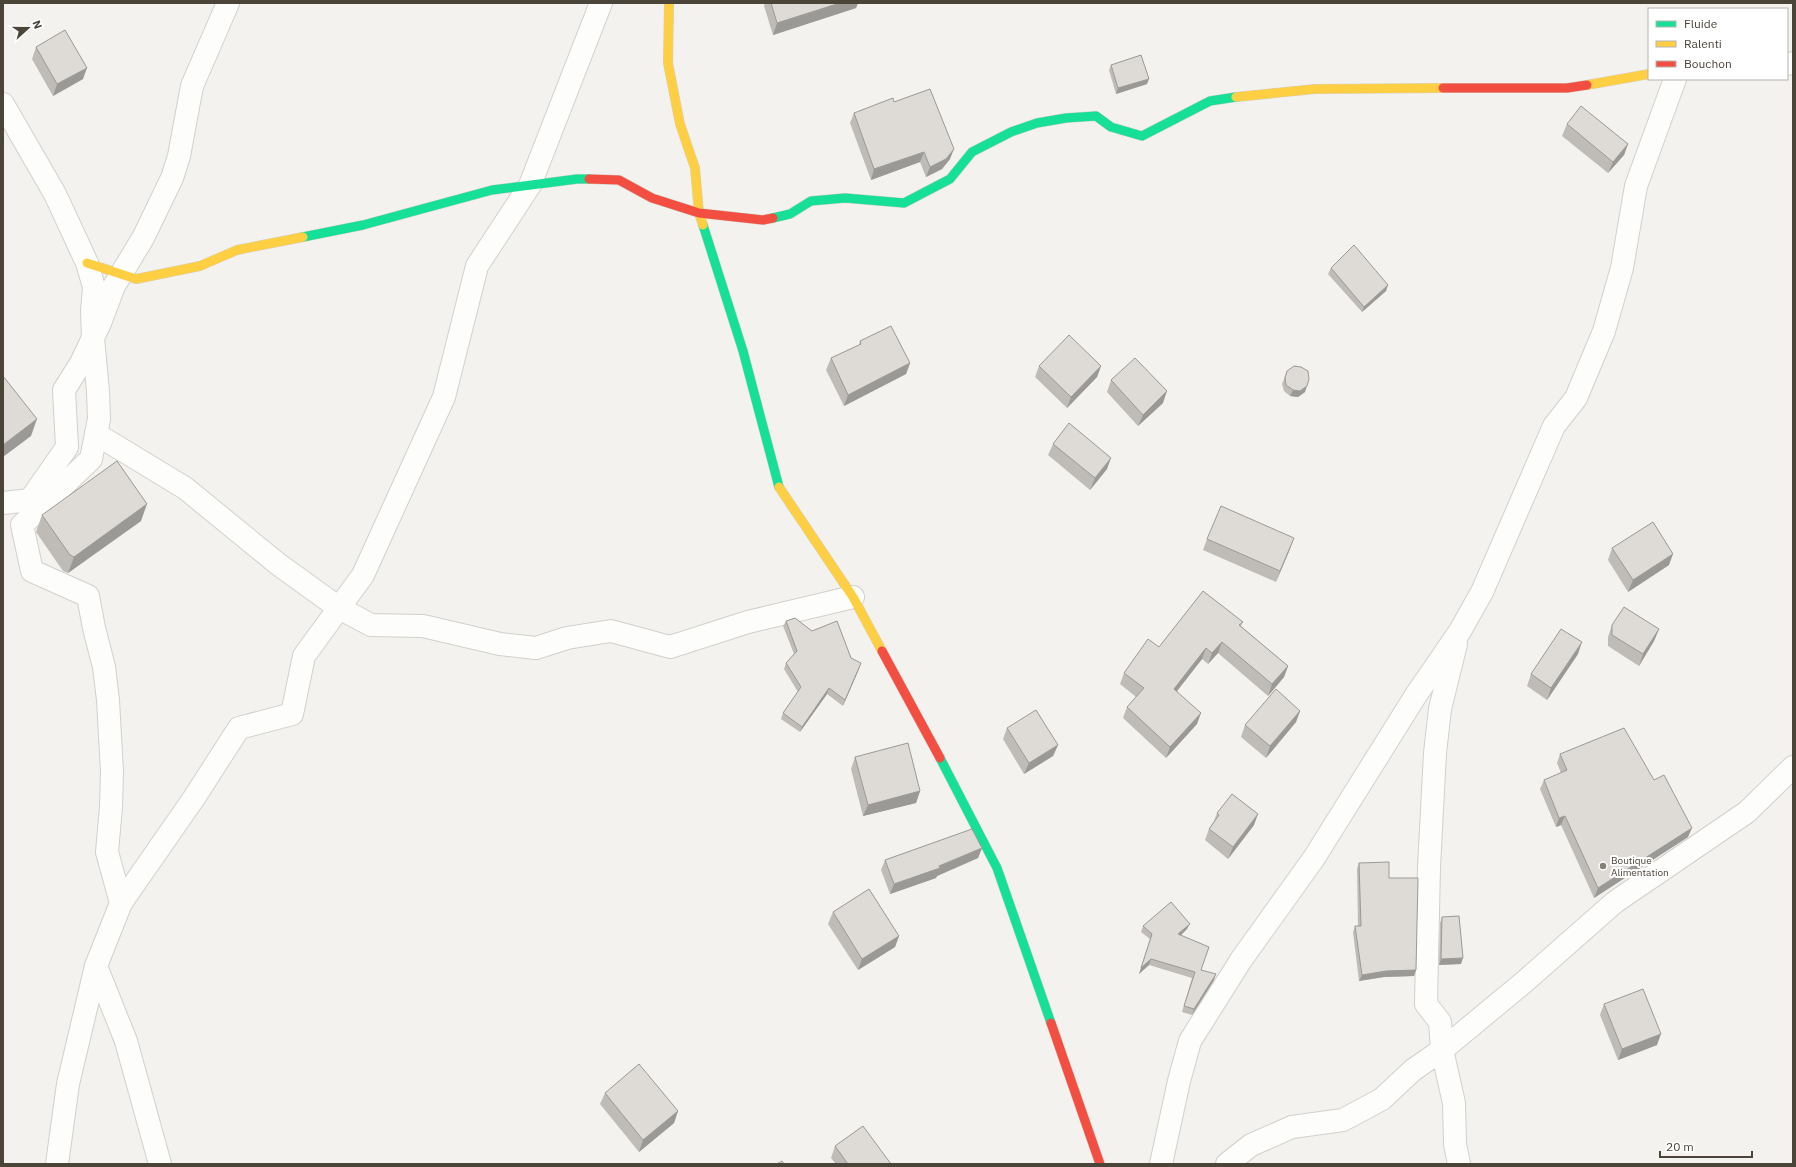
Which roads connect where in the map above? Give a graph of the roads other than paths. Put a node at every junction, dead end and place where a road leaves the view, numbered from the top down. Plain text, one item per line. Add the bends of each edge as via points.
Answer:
1 (228, 3) edge
2 (601, 3) edge
3 (669, 3) edge
4 (1648, 74) edge
5 (1674, 80) edge
6 (3, 104) edge
7 (530, 185) junction
8 (699, 213) junction
9 (88, 263) junction
10 (121, 274) junction
11 (93, 338) junction
12 (96, 434) junction
13 (3, 503) edge
14 (853, 597) junction
15 (339, 608) junction
16 (1460, 631) junction
17 (1793, 767) edge
18 (121, 903) junction
19 (96, 966) junction
20 (1442, 1050) junction
21 (57, 1164) edge
22 (160, 1164) edge
23 (1100, 1164) edge
24 (1161, 1164) edge
25 (1227, 1164) edge
26 (1459, 1164) edge

1 - 10 street via 192,86 179,156 172,178 143,238
2 - 7 street
3 - 8 street via 668,63 680,124 695,168
4 - 8 street via 1567,88 1526,86 1315,89 1243,96 1210,101 1142,136 1111,127 1096,116 1066,118 1037,123 1011,132 972,152 950,179 904,202 845,198 811,200 790,214 763,220
5 - 16 street via 1636,186 1622,268 1604,331 1576,398 1554,426 1482,592
6 - 9 street via 55,194
7 - 8 street via 577,179 619,180 652,198
7 - 10 street via 492,190 363,225 237,250 200,266 165,274 136,279
7 - 15 street via 477,266 444,398 363,575
8 - 14 street via 743,352 777,485
9 - 10 street
9 - 11 street via 94,287
10 - 11 street
11 - 12 street via 99,419
11 - 13 street via 64,390 68,447 30,500
12 - 15 street via 185,488 278,564
12 - 18 street via 91,460 22,525 32,571 88,596 104,667 108,700 112,807 106,852
14 - 15 street via 748,622 670,647 611,631 567,638 536,648 500,644 423,626 371,626
14 - 23 street via 998,868
15 - 18 street via 304,656 292,714 239,728
16 - 20 street via 1440,709 1429,868 1426,1004 1440,1022
16 - 24 street via 1416,694 1314,858 1241,960 1190,1041
17 - 20 street via 1747,812 1615,902
18 - 19 street
19 - 21 street via 68,1084
19 - 22 street via 126,1041
20 - 25 street via 1413,1070 1382,1099 1343,1120 1292,1127 1250,1145
20 - 26 street via 1454,1103 1455,1144

